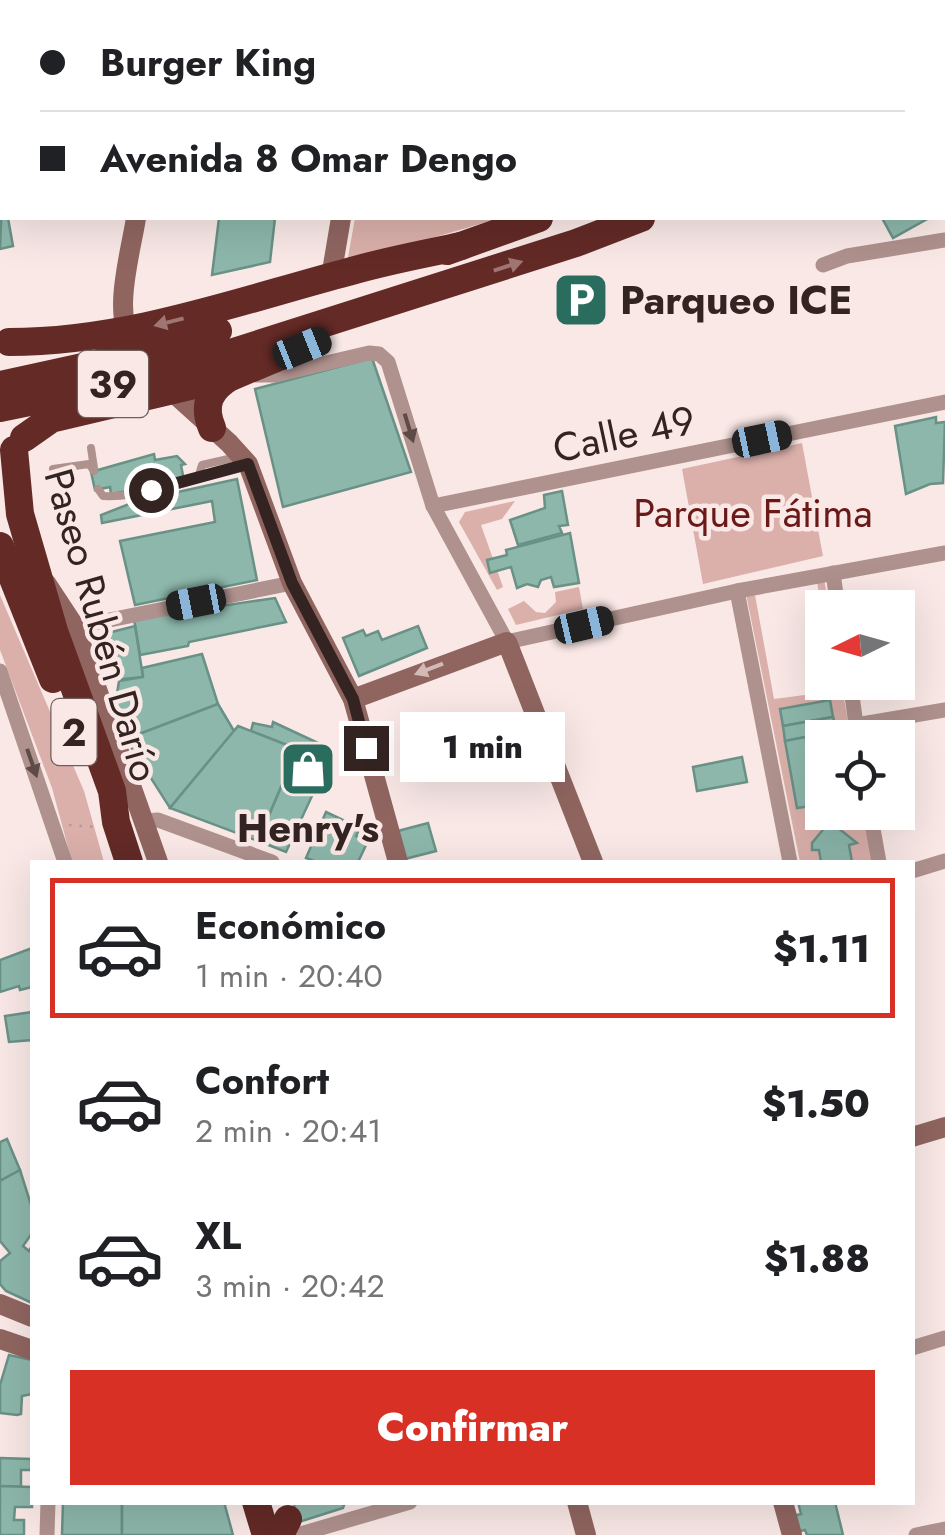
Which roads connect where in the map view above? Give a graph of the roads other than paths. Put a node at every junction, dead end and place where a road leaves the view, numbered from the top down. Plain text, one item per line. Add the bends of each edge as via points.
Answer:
1 (136, 220) edge
2 (341, 220) edge
3 (534, 220) edge
4 (636, 220) edge
5 (945, 240) edge
6 (462, 246) junction
7 (823, 265) dead end
8 (331, 277) junction
9 (125, 332) junction
10 (4, 339) edge
11 (225, 354) junction
12 (0, 384) edge
13 (170, 392) junction
14 (945, 402) edge
15 (0, 408) edge
16 (212, 428) junction
17 (91, 448) dead end
18 (13, 449) edge
19 (245, 460) junction
20 (53, 469) dead end
21 (98, 489) dead end
22 (433, 506) junction
23 (0, 546) edge
24 (945, 552) edge
25 (36, 568) junction
26 (833, 573) junction
27 (292, 583) junction
28 (835, 590) edge
29 (736, 591) junction
30 (75, 627) junction
31 (507, 642) junction
32 (0, 670) edge
33 (353, 699) junction
34 (945, 710) edge
35 (903, 720) edge
36 (145, 821) junction
37 (116, 822) junction
38 (873, 830) edge
39 (64, 860) edge
40 (128, 860) edge
41 (157, 860) edge
42 (267, 860) edge
43 (397, 860) edge
44 (592, 860) edge
45 (790, 860) edge
46 (878, 860) edge
47 (945, 861) edge
48 (915, 870) edge
49 (945, 1128) edge
50 (915, 1135) edge
51 (0, 1304) edge
52 (30, 1316) edge
53 (945, 1338) edge
54 (0, 1340) edge
55 (915, 1347) edge
56 (30, 1349) edge
57 (48, 1505) edge
58 (259, 1505) edge
59 (395, 1505) edge
60 (578, 1505) edge
61 (783, 1505) edge
62 (284, 1527) edge
63 (945, 1529) edge
64 (48, 1535) edge
65 (586, 1535) edge
66 (792, 1535) edge
67 (916, 1535) edge

1 - 9 street
2 - 8 street
3 - 6 highway, 39
11 -> 4 highway, 39
5 - 7 street
6 - 8 highway
6 - 11 highway, 39
8 -> 9 highway
9 - 10 highway via 57,342
9 - 13 street
10 - 18 highway, 2 via 28,365 36,394 31,424
11 - 12 highway, 39, bridge via 83,367
11 - 13 highway
11 - 15 highway, 39, bridge
11 - 16 highway via 207,403
11 -> 22 street via 275,374 380,354
13 - 16 street
13 - 18 highway via 51,419
14 - 22 street, Calle 49
16 - 19 street
17 - 20 lane via 94,471 82,463
18 - 25 highway, Paseo Rubén Darío / 2 via 16,493
19 - 21 lane via 116,497
19 - 27 street
22 - 31 street
23 - 37 highway, Paseo Rubén Darío / 2 via 98,796
24 - 26 street
25 - 30 street
25 - 37 highway, Paseo Rubén Darío / 2 via 112,792
26 - 28 street
26 - 29 street
27 - 30 street
27 - 33 street
29 - 31 street
29 - 45 street
30 - 36 street
31 -> 33 street
31 - 44 street
32 -> 39 street
33 - 43 street
34 - 35 street
36 - 41 street
36 - 42 street
37 - 40 highway, Paseo Rubén Darío / 2
38 - 46 street
47 - 48 street
49 - 50 street
51 - 52 street
53 - 55 street
54 - 56 street
57 - 64 street
58 - 62 highway
59 - 62 street
60 - 65 street
61 - 66 street
63 - 67 street

